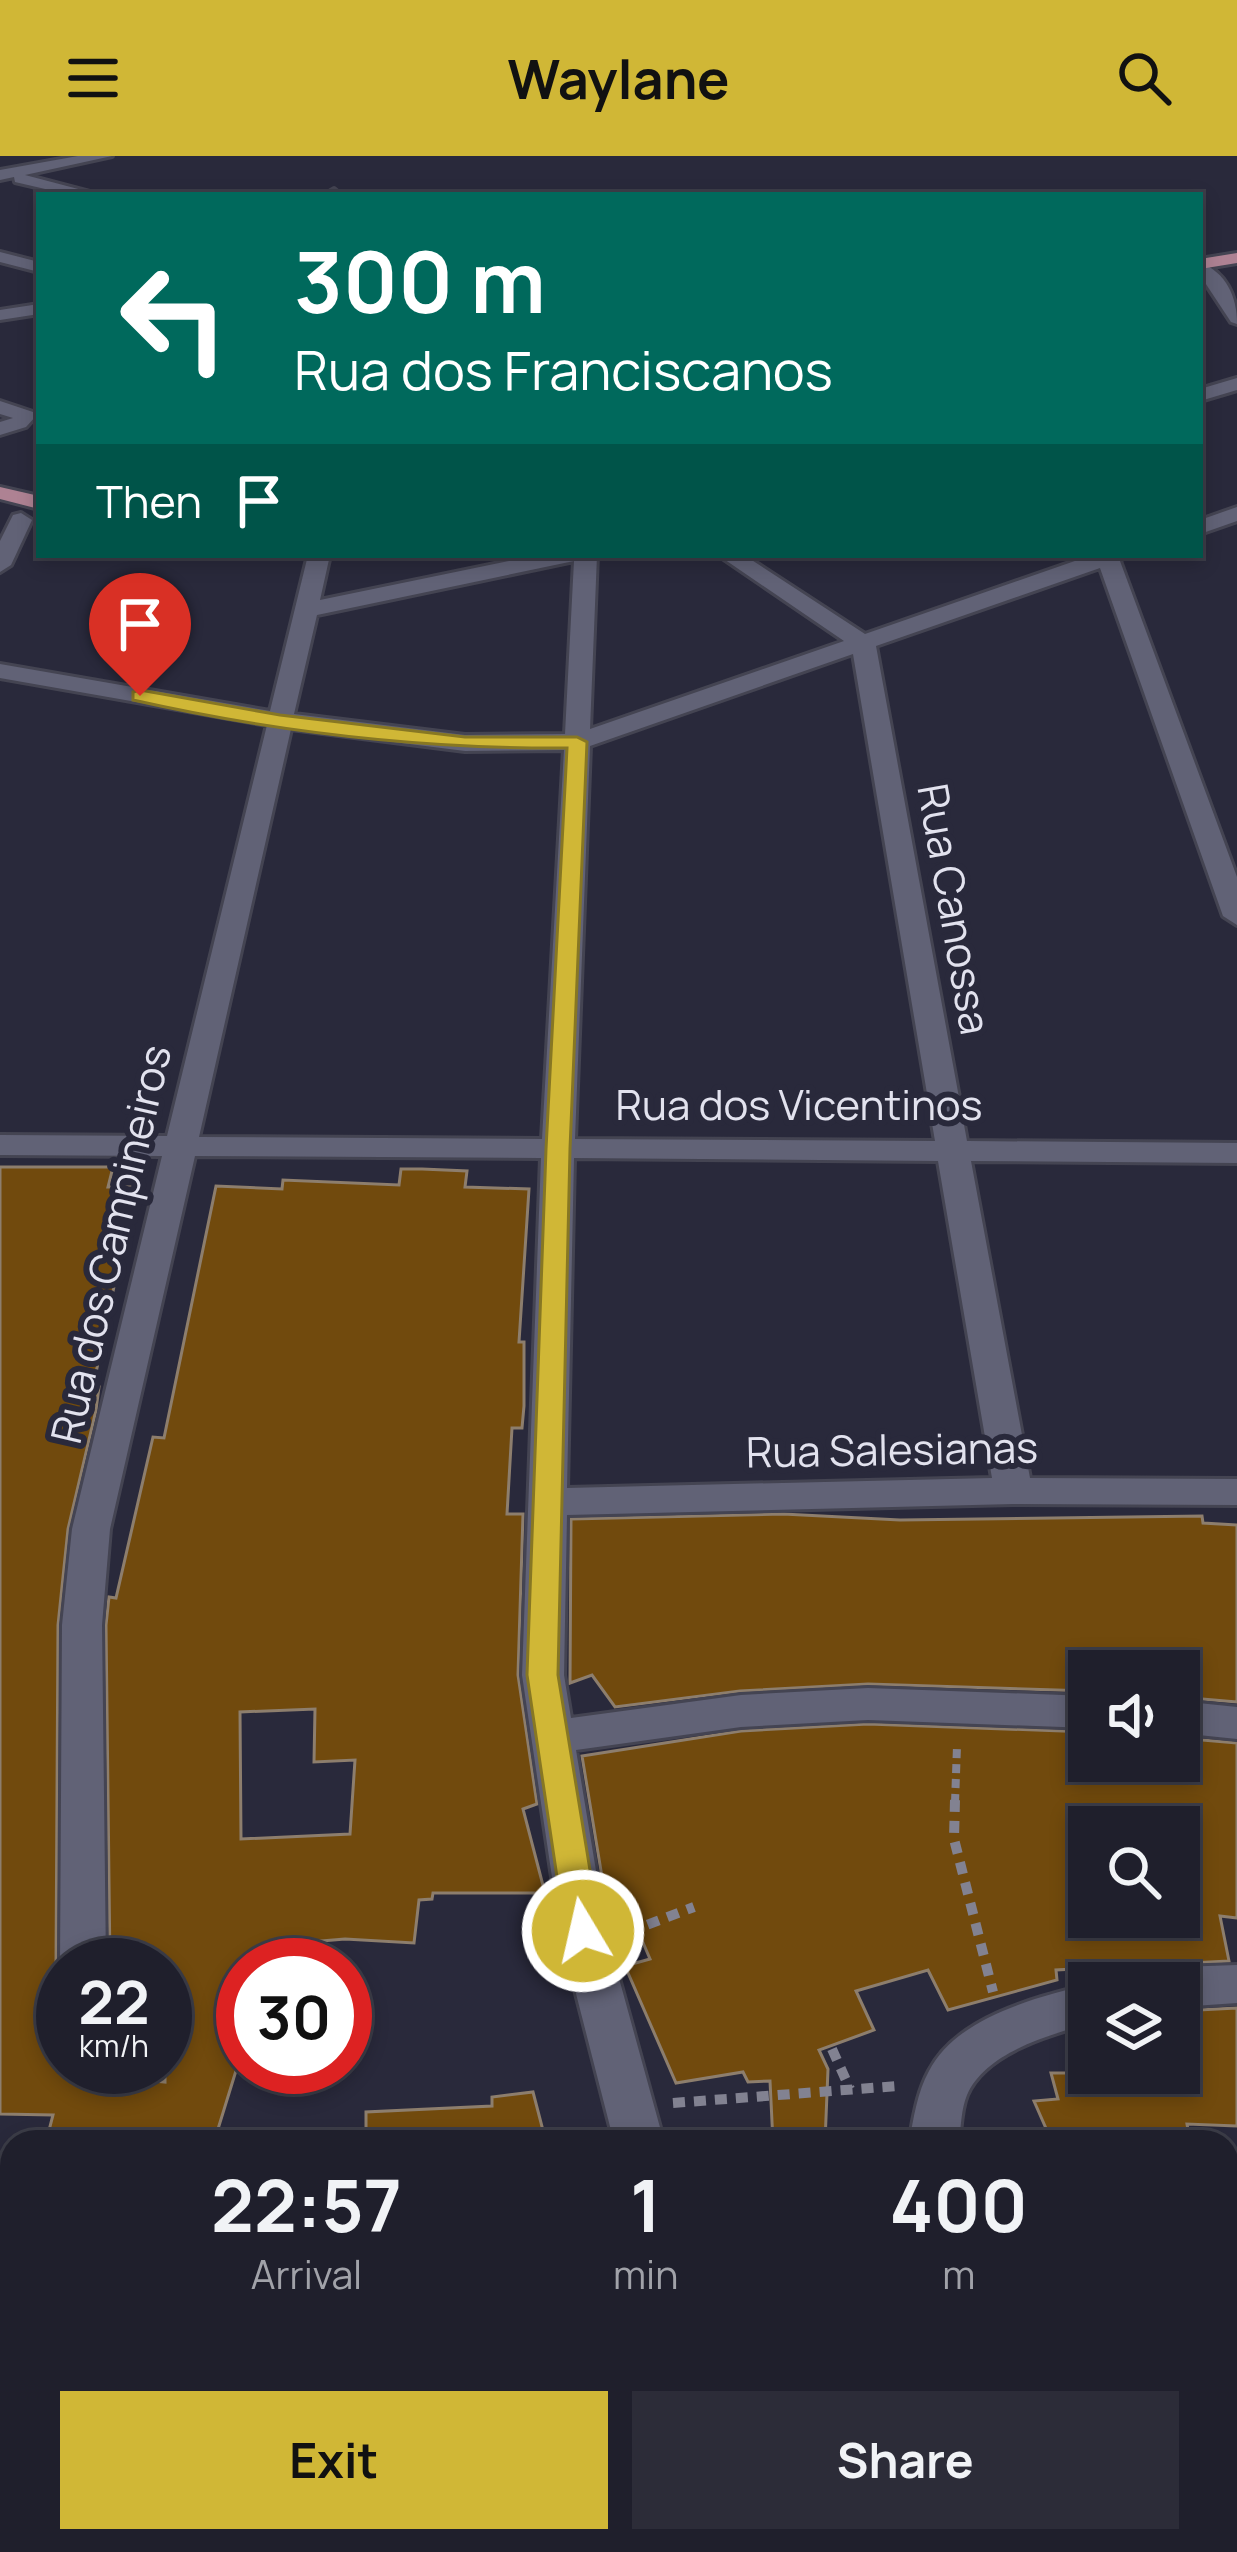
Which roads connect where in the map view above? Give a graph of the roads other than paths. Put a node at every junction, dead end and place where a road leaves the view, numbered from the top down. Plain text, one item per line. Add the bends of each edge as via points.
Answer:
1 (104, 156) edge
2 (0, 175) edge
3 (80, 192) edge
4 (0, 257) edge
5 (1237, 258) edge
6 (36, 266) edge
7 (1203, 272) edge
8 (1237, 273) edge
9 (36, 309) edge
10 (0, 315) edge
11 (1237, 318) edge
12 (1237, 384) edge
13 (1203, 394) edge
14 (36, 402) edge
15 (10, 421) edge
16 (1, 494) edge
17 (36, 502) edge
18 (1237, 514) edge
19 (20, 519) edge
20 (1203, 525) edge
21 (319, 558) edge
22 (556, 558) edge
23 (586, 558) edge
24 (734, 558) edge
25 (1103, 559) edge
26 (0, 565) edge
27 (310, 609) junction
28 (863, 643) junction
29 (0, 671) edge
30 (280, 720) junction
31 (577, 742) junction
32 (1237, 916) edge
33 (0, 1145) edge
34 (180, 1146) junction
35 (558, 1149) junction
36 (956, 1151) junction
37 (1237, 1153) edge
38 (1013, 1491) junction
39 (1237, 1492) edge
40 (548, 1502) junction
41 (1068, 1711) edge
42 (1200, 1719) edge
43 (1237, 1723) edge
44 (553, 1737) junction
45 (83, 1938) edge
46 (1237, 1984) edge
47 (1200, 1986) edge
48 (1068, 2009) edge
49 (633, 2124) edge
50 (937, 2130) edge

1 - 2 street
2 - 3 street
4 - 6 street
5 - 7 main road
7 - 8 main road
7 - 11 street
9 - 10 street
12 - 13 street
14 - 15 street
16 - 17 main road
16 - 19 main road
18 - 20 street
19 - 26 street
21 - 27 street, Rua dos Campineiros
22 - 27 street
23 - 31 street
24 - 28 street
25 - 28 street
25 - 32 street
27 - 30 street, Rua dos Campineiros
28 - 31 street
28 - 36 street, Rua Canossa
29 - 30 street
30 - 31 street via 465,743
30 - 34 street, Rua dos Campineiros
31 - 35 street
33 - 34 street, Rua dos Vicentinos
34 - 35 street, Rua dos Vicentinos
34 - 45 street, Rua dos Campineiros via 91,1529 82,1625
35 - 36 street, Rua dos Vicentinos
35 - 40 street
36 - 37 street, Rua dos Vicentinos
36 - 38 street, Rua Canossa
38 - 39 street, Rua Salesianas
38 - 40 street, Rua Salesianas
40 - 44 street via 543,1675
41 - 44 street via 868,1704 741,1711
42 - 43 street
44 - 49 street via 583,1931
46 - 47 street
48 - 50 street via 972,2054 947,2082

